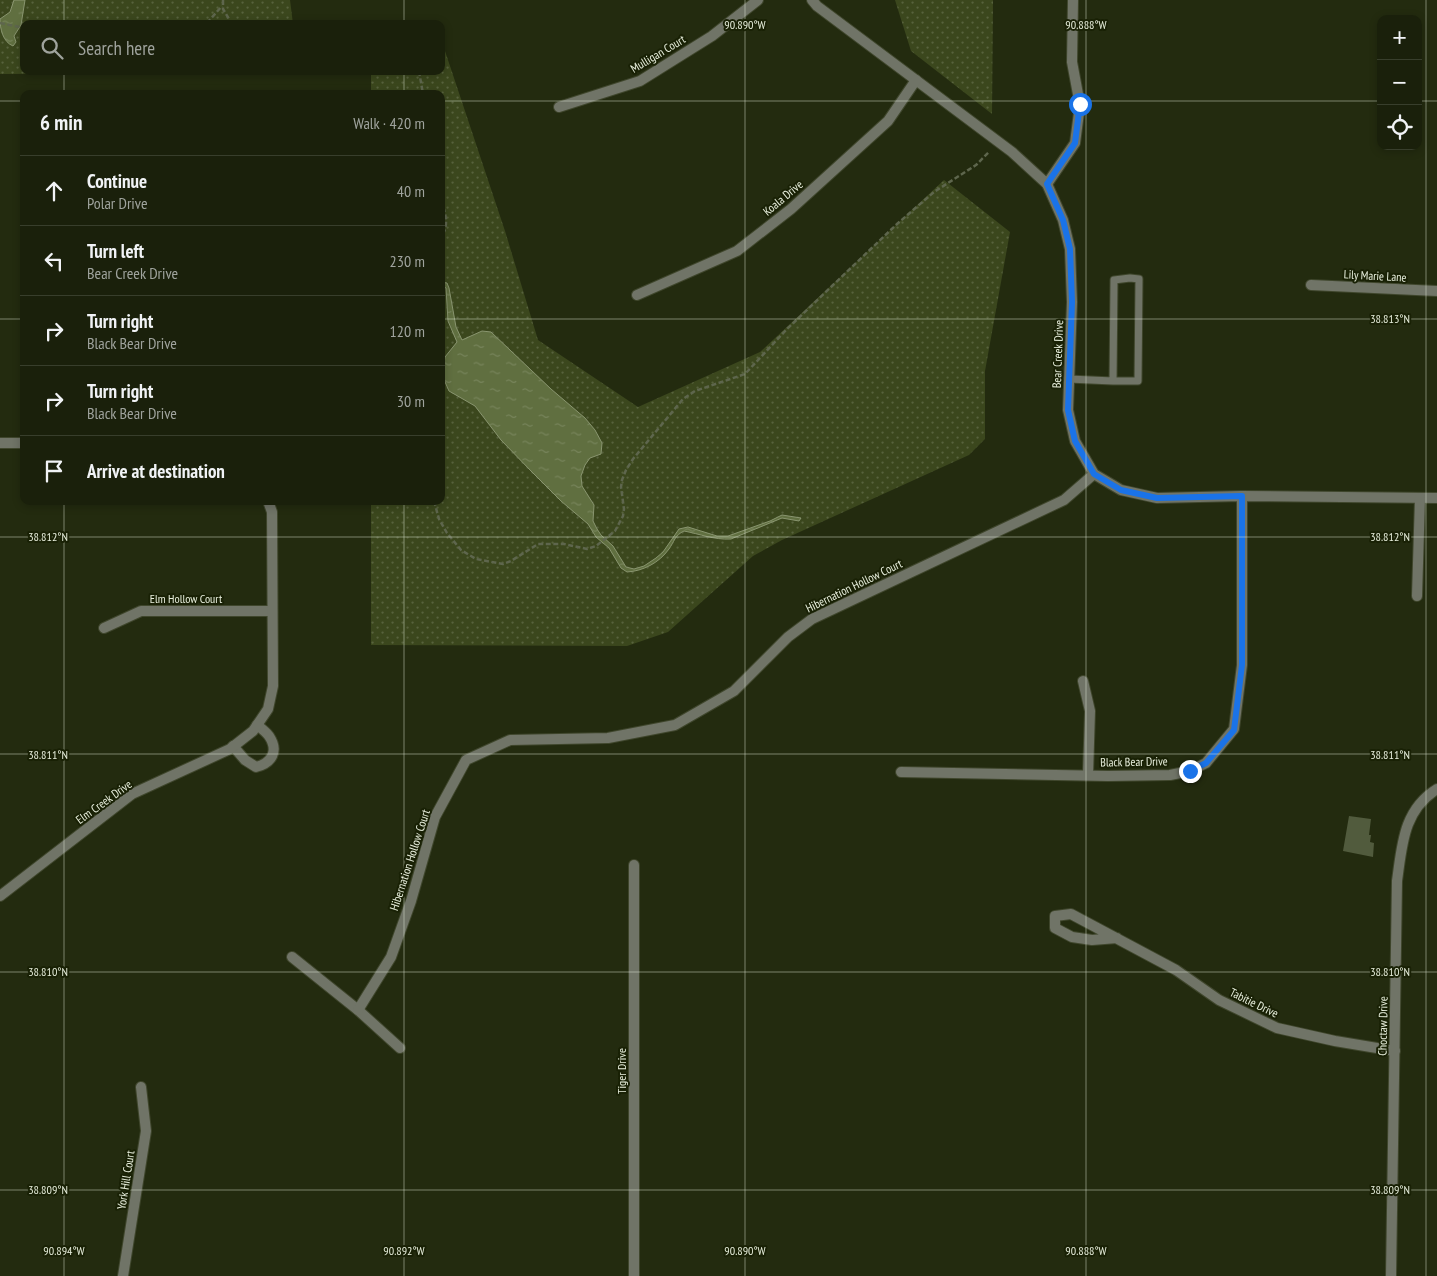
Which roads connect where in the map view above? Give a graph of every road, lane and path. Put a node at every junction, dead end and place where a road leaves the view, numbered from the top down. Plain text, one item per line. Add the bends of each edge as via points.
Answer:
1 (224, 0) edge
2 (758, 0) edge
3 (812, 0) edge
4 (1073, 0) edge
5 (224, 5) junction
6 (210, 20) edge
7 (230, 20) edge
8 (0, 23) edge
9 (20, 27) edge
10 (421, 75) edge
11 (916, 80) junction
12 (422, 90) edge
13 (559, 107) dead end
14 (989, 152) dead end
15 (1047, 184) junction
16 (1312, 285) dead end
17 (1437, 291) edge
18 (637, 295) dead end
19 (1069, 380) junction
20 (1113, 381) junction
21 (0, 443) edge
22 (20, 443) edge
23 (1094, 474) junction
24 (1242, 496) junction
25 (1420, 498) junction
26 (1437, 498) edge
27 (269, 505) edge
28 (435, 505) edge
29 (1417, 596) dead end
30 (272, 611) junction
31 (104, 628) dead end
32 (1082, 681) dead end
33 (257, 725) junction
34 (233, 746) junction
35 (902, 772) dead end
36 (1088, 775) junction
37 (1437, 789) edge
38 (634, 865) dead end
39 (0, 896) edge
40 (1117, 938) junction
41 (292, 957) dead end
42 (358, 1010) junction
43 (400, 1048) dead end
44 (1395, 1051) junction
45 (141, 1087) dead end
46 (123, 1276) edge
47 (634, 1276) edge
48 (1391, 1276) edge

1 - 5 path
2 - 13 street, Mulligan Court via 712,36 640,81
3 - 11 street, Bear Creek Drive
4 - 15 street via 1072,62 1080,104 1075,143
5 - 6 path
5 - 7 path
8 - 9 path
10 - 12 path
11 - 15 street, Bear Creek Drive via 1012,152
11 - 18 street, Koala Drive via 888,121 791,209 738,251
14 - 28 path via 897,224 787,329 746,374 695,391 683,400 626,470 621,487 623,516 615,531 596,546 587,549 538,544 511,562 494,564 461,550 447,533
15 - 19 street, Bear Creek Drive via 1063,220 1070,249
16 - 17 street, Lily Marie Lane
19 - 20 lane
19 - 23 street, Bear Creek Drive via 1068,410 1075,441
20 - 20 lane via 1138,381 1139,279 1114,280
21 - 22 street
23 - 24 street, Bear Creek Drive via 1121,490 1157,498
23 - 42 street, Hibernation Hollow Court via 1064,500 812,619 788,637 734,691 675,725 608,738 510,740 466,760 435,817 411,901 390,957
24 - 25 street, Bear Creek Drive
24 - 36 street, Black Bear Drive via 1242,665 1234,730 1206,763 1190,771 1170,775
25 - 26 street, Bear Creek Drive
25 - 29 street
27 - 30 street, Elm Creek Drive
30 - 31 street, Elm Hollow Court via 141,611
30 - 33 street, Elm Creek Drive via 273,686 268,709
32 - 36 street via 1090,711
33 - 34 street, Elm Creek Drive
33 - 34 street via 269,736 273,746 272,757 266,764 256,767 244,760
34 - 39 street, Elm Creek Drive via 132,794
35 - 36 street, Black Bear Drive
37 - 44 street, Choctaw Drive via 1410,817 1403,843 1397,881
38 - 47 street, Tiger Drive
40 - 40 street, Tabitie Drive via 1071,914 1056,916 1055,928 1072,937 1092,940
40 - 44 street, Tabitie Drive via 1176,970 1219,1000 1277,1028
41 - 42 street
42 - 43 street
44 - 48 street, Choctaw Drive
45 - 46 street, York Hill Court via 146,1131

